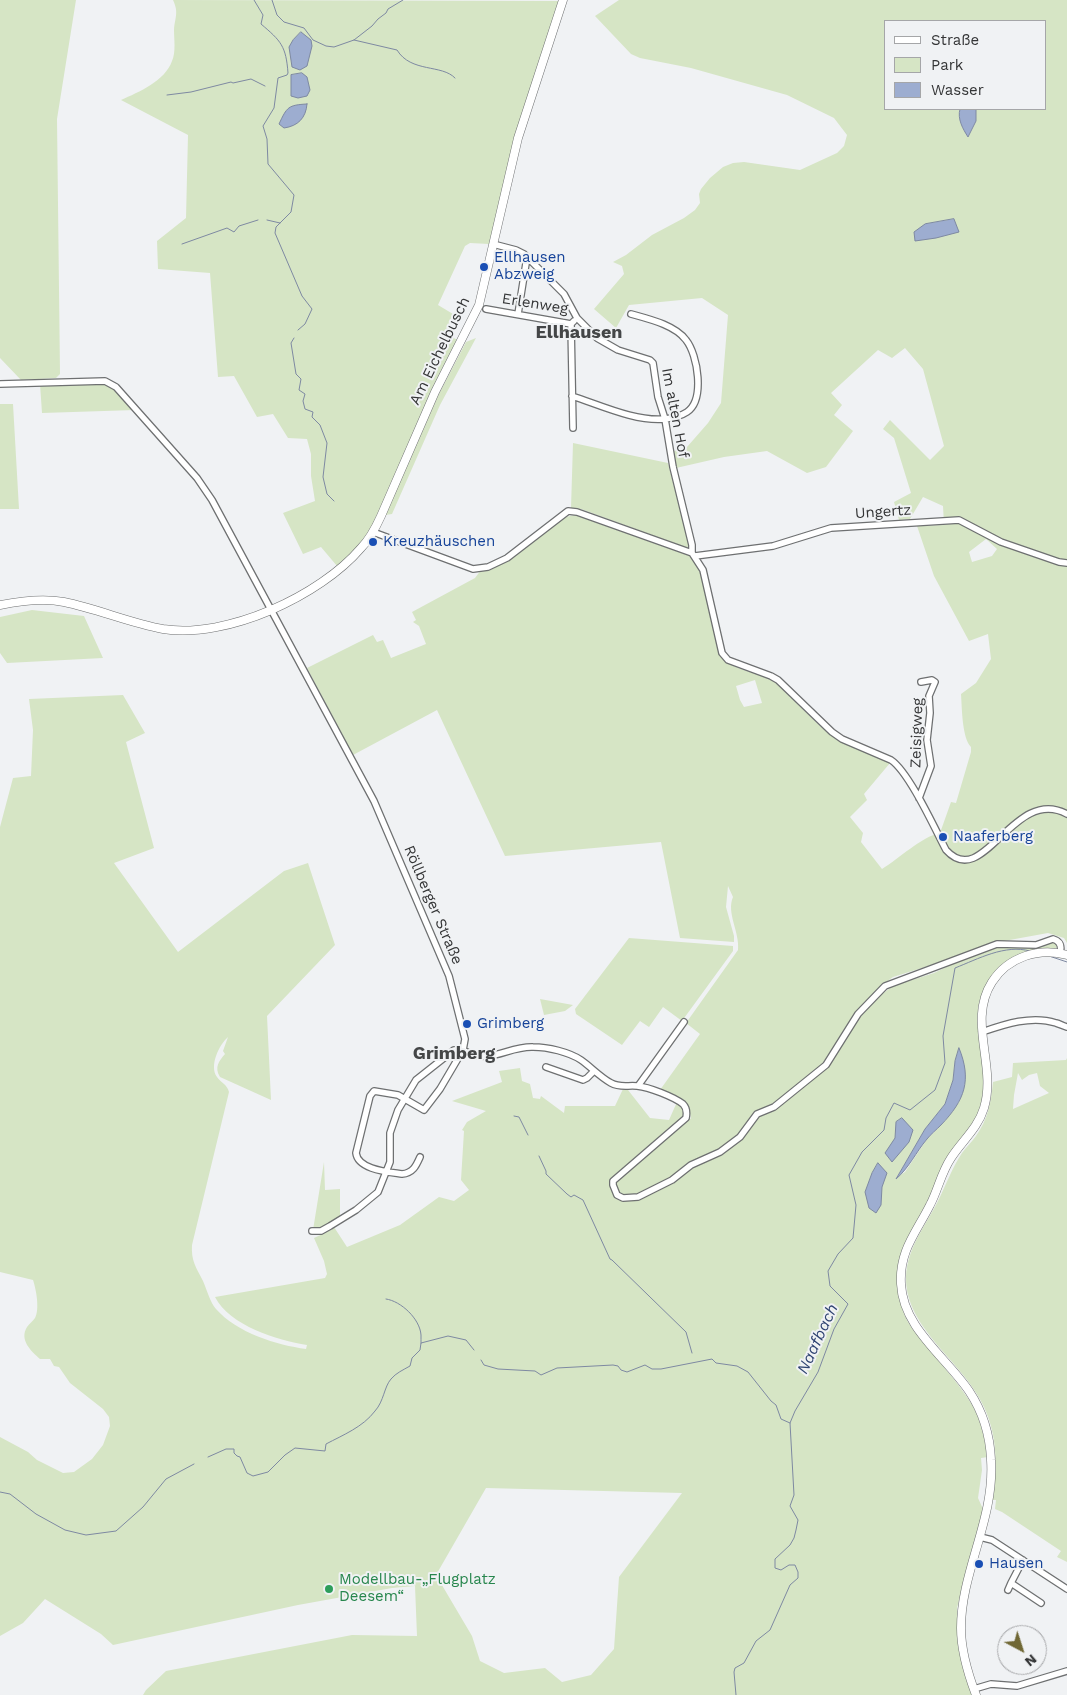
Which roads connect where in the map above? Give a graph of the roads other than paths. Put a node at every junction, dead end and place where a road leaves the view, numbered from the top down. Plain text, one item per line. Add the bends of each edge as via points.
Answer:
1 (562, 1) edge
2 (493, 244) junction
3 (527, 257) junction
4 (486, 308) dead end
5 (518, 314) junction
6 (631, 314) dead end
7 (577, 318) junction
8 (571, 324) junction
9 (0, 384) edge
10 (572, 396) junction
11 (665, 419) junction
12 (573, 428) dead end
13 (373, 532) junction
14 (694, 554) junction
15 (1067, 563) edge
16 (0, 605) edge
17 (270, 610) junction
18 (921, 682) dead end
19 (918, 798) junction
20 (1067, 814) edge
21 (1064, 954) edge
22 (684, 1022) dead end
23 (1067, 1027) edge
24 (982, 1032) junction
25 (464, 1050) junction
26 (546, 1067) dead end
27 (594, 1071) junction
28 (638, 1086) junction
29 (404, 1099) junction
30 (420, 1157) dead end
31 (387, 1172) junction
32 (312, 1232) dead end
33 (980, 1537) junction
34 (1023, 1560) junction
35 (1011, 1583) junction
36 (1067, 1589) edge
37 (1008, 1590) dead end
38 (1041, 1602) dead end
39 (1067, 1671) edge
40 (975, 1692) edge

1 - 2 street, Am Eichelbusch via 518,138
2 - 3 street, Im alten Hof via 516,250
2 - 13 street, Am Eichelbusch via 478,305 435,392
3 - 5 street
3 - 7 street, Im alten Hof via 564,294
4 - 5 street, Erlenweg
5 - 8 street, Erlenweg
6 - 11 street via 680,335 688,344 698,369 697,393 692,407 687,412
7 - 8 street, Erlenweg
7 - 11 street, Im alten Hof via 607,344 653,363
8 - 10 street
9 - 17 street, Röllberger Straße via 105,381 116,387 197,478
10 - 11 street via 647,419
10 - 12 street
11 - 14 street, Im alten Hof via 672,467
13 - 14 street via 473,569 488,567 506,558 568,511
13 - 17 street via 361,549 332,576 312,590
14 - 15 street, Ungertz via 774,546 831,528 958,520 1001,542
14 - 19 street, Im alten Hof via 702,570 722,653 728,660 771,676 842,739 898,764
16 - 17 street via 63,602 165,629 190,630 227,625
17 - 25 street, Röllberger Straße via 374,801 424,913 449,976 465,1039
18 - 19 street, Zeisigweg via 934,682 929,696 927,740 931,766
19 - 20 street via 946,850 961,861 982,854 1030,813 1046,809
21 - 24 street via 1030,954 1004,967 984,1000
21 - 28 street via 1053,938 1036,945 997,944 885,986 858,1014 826,1065 774,1107 757,1114 740,1137 720,1152 691,1165 672,1180 633,1198 624,1198 617,1195 613,1181 680,1126 687,1116 684,1105
22 - 28 street
23 - 24 street via 1029,1020
24 - 33 street via 988,1082 981,1117 951,1158 930,1205 908,1242 903,1255 900,1286 916,1327 970,1392 983,1416 990,1444 992,1478
25 - 27 street via 472,1055 492,1056 532,1046 580,1059
25 - 29 street via 454,1050 424,1072
25 - 29 street via 424,1110
26 - 27 street via 583,1080
27 - 28 street via 614,1085
29 - 31 street via 390,1133
29 - 31 street via 374,1091 356,1153 358,1159 371,1168
30 - 31 street via 415,1168 407,1174
31 - 32 street via 379,1191 368,1201 330,1226
33 - 34 street via 992,1540
33 - 40 street via 963,1605 961,1630
34 - 35 street
34 - 36 street
35 - 37 street
35 - 38 street
39 - 40 street via 1017,1686 991,1684

